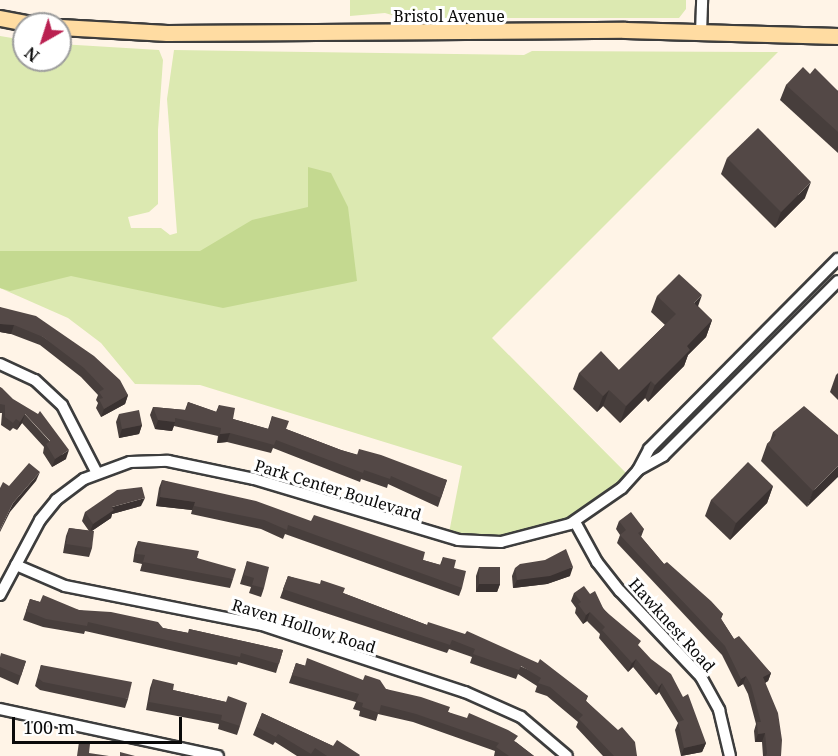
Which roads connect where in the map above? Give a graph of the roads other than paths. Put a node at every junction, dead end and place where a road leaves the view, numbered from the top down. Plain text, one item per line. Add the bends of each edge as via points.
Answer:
1 (702, 0) edge
2 (72, 28) edge
3 (701, 33) junction
4 (838, 36) edge
5 (838, 259) edge
6 (838, 281) edge
7 (0, 364) edge
8 (638, 470) junction
9 (97, 473) junction
10 (575, 522) junction
11 (16, 565) junction
12 (0, 595) edge
13 (0, 709) edge
14 (218, 756) edge
15 (567, 756) edge
16 (730, 756) edge

1 - 3 street
2 - 3 street, Bristol Avenue via 177,33
3 - 4 street, Bristol Avenue
5 - 8 street, Park Center Boulevard via 649,449
6 - 8 street, Park Center Boulevard via 663,456
7 - 9 street via 35,380 62,405
8 - 10 street, Park Center Boulevard via 613,496
9 - 10 street, Park Center Boulevard via 130,462 190,465 284,486 430,534 480,543 522,539
9 - 11 street, Park Center Boulevard via 56,500 40,520
10 - 16 street, Hawknest Road via 597,562 620,591 701,677 719,711
11 - 12 street, Park Center Boulevard
11 - 15 street, Raven Hollow Road via 65,586 262,626 465,692 521,717
13 - 14 street

